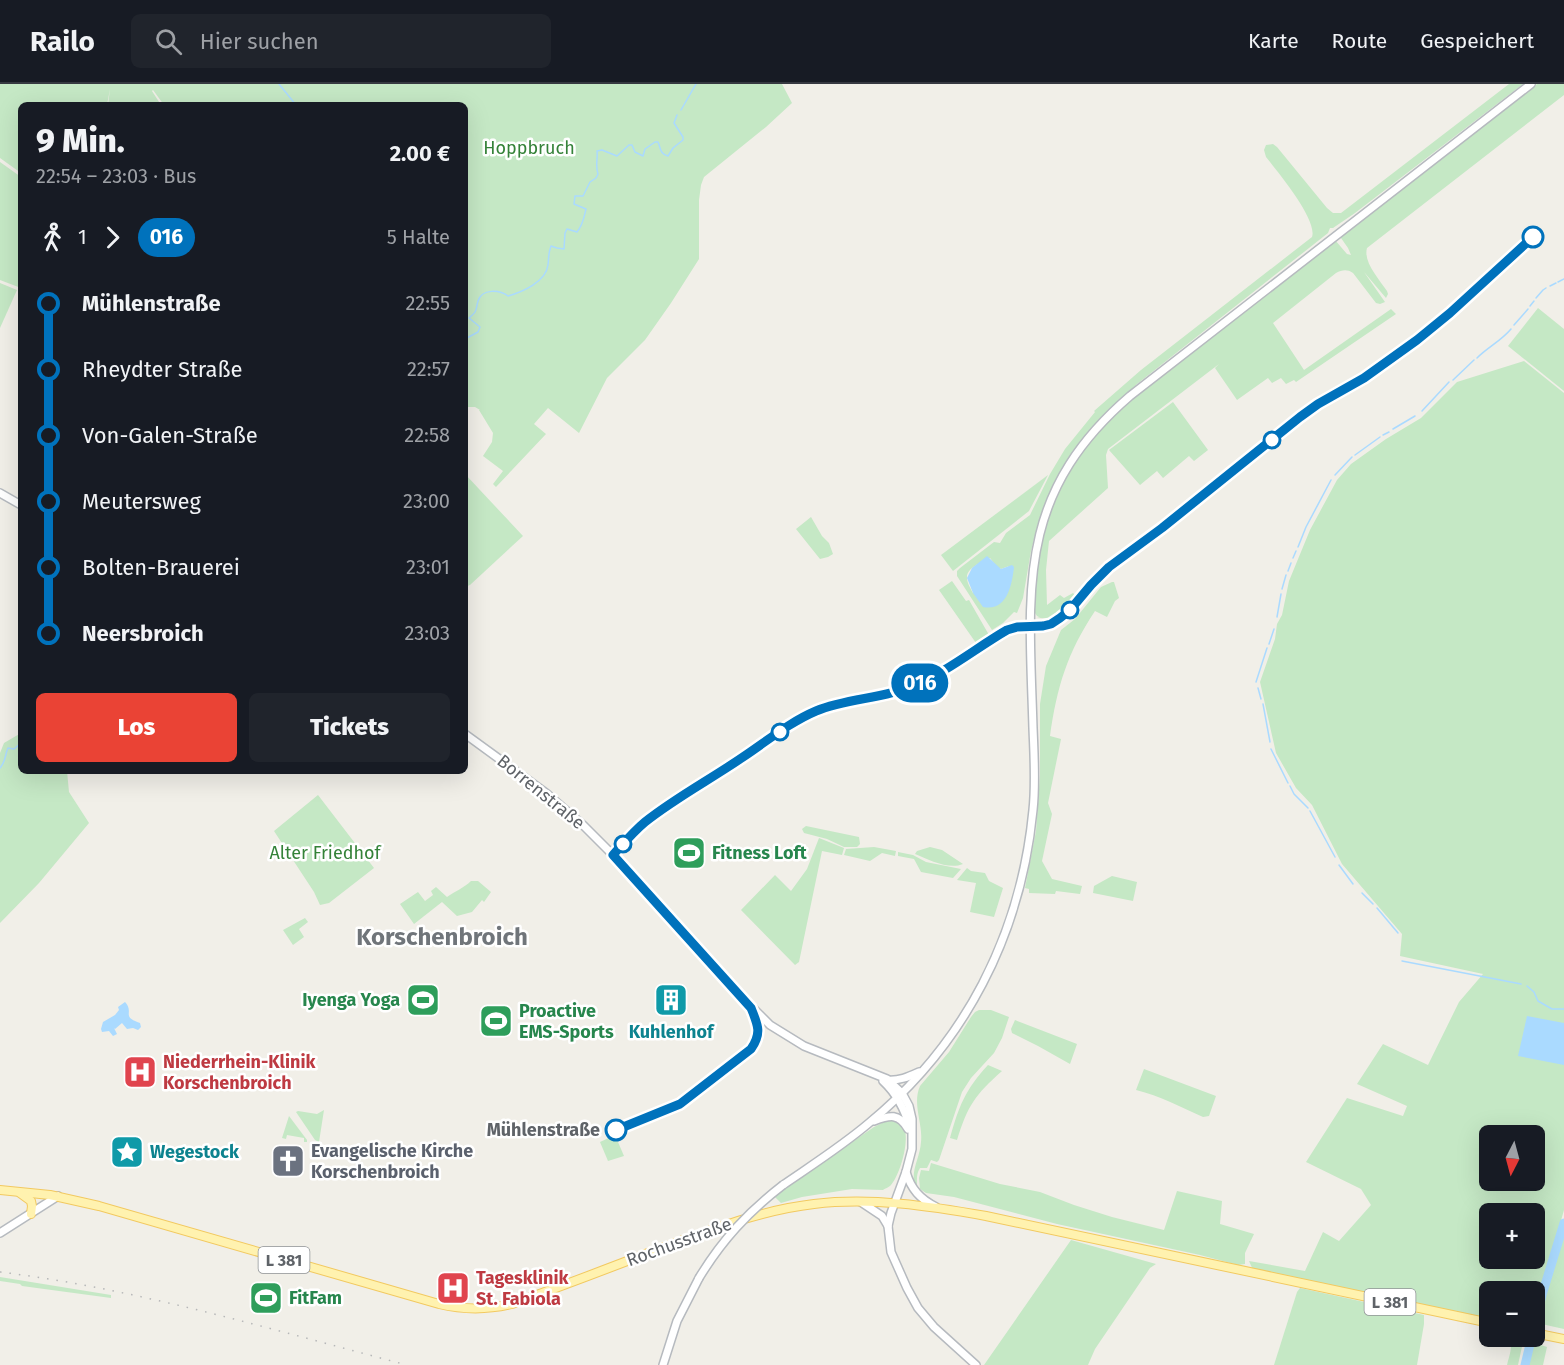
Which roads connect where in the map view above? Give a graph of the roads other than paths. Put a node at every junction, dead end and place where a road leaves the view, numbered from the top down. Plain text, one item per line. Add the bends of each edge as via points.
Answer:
1 (1530, 84) edge
2 (0, 493) edge
3 (18, 503) edge
4 (468, 736) edge
5 (924, 1070) junction
6 (868, 1072) junction
7 (887, 1080) junction
8 (899, 1095) junction
9 (870, 1122) junction
10 (912, 1136) junction
11 (906, 1172) junction
12 (0, 1190) edge
13 (13, 1191) junction
14 (58, 1196) junction
15 (861, 1202) junction
16 (895, 1203) junction
17 (943, 1209) junction
18 (31, 1214) junction
19 (888, 1226) junction
20 (0, 1233) edge
21 (1479, 1321) edge
22 (1545, 1336) edge
23 (1564, 1340) edge
24 (663, 1365) edge
25 (976, 1365) edge

1 - 5 main road via 1130,396 1096,428 1072,460 1042,520 1032,576 1034,802 1018,893 980,991
2 - 3 main road
4 - 6 main road, Borrenstraße via 583,825 767,1022 801,1045
5 - 7 main road via 896,1081
5 - 8 main road
6 - 7 main road, Borrenstraße
6 - 8 main road
7 - 8 main road, Borrenstraße
8 - 9 main road
8 - 10 main road via 911,1113
9 - 10 main road via 896,1117
9 - 24 main road, bridge via 783,1185 737,1226 699,1278 677,1321
10 - 11 main road
11 - 16 main road
11 - 17 main road via 914,1191
12 - 13 main road, L 381
13 - 14 main road, L 381
13 - 18 main road via 30,1199
14 - 15 main road, Rochusstraße / L 381 via 444,1305 470,1309 512,1304 755,1216 814,1204
14 - 18 main road
15 - 16 main road, Rochusstraße / L 381
15 - 19 main road via 882,1216
16 - 17 main road, L 381
16 - 19 main road
17 - 21 main road, L 381
18 - 20 main road
19 - 25 main road via 891,1252 914,1302 934,1327
22 - 23 main road

